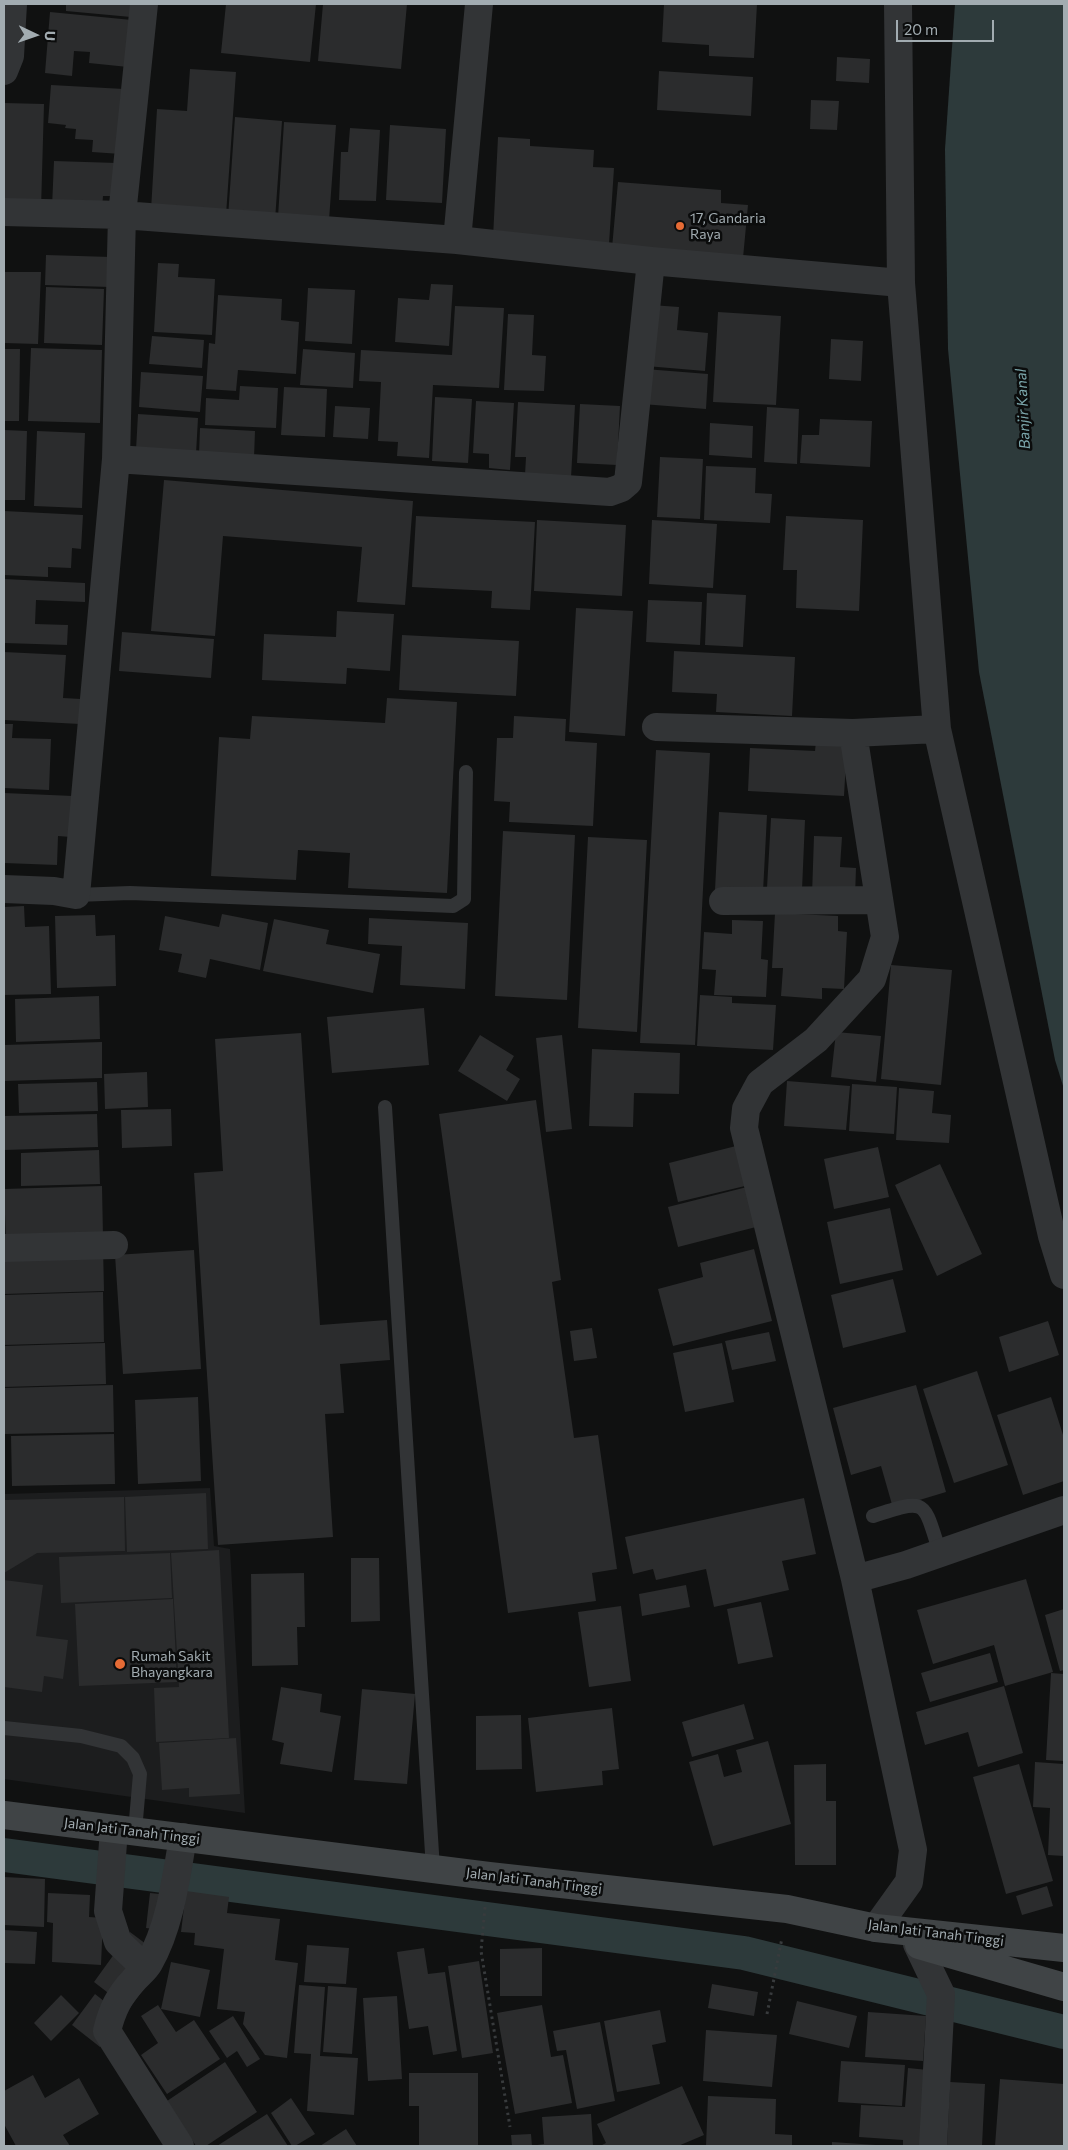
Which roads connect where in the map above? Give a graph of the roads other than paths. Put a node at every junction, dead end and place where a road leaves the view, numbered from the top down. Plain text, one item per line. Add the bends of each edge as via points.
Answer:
1 (13, 4) edge
2 (144, 4) edge
3 (479, 4) edge
4 (898, 4) edge
5 (4, 71) edge
6 (4, 212) edge
7 (122, 215) junction
8 (457, 240) junction
9 (651, 261) junction
10 (901, 282) junction
11 (116, 459) junction
12 (656, 727) dead end
13 (937, 729) junction
14 (854, 733) junction
15 (466, 772) dead end
16 (4, 889) edge
17 (76, 894) junction
18 (878, 900) junction
19 (723, 901) dead end
20 (385, 1107) dead end
21 (114, 1246) dead end
22 (4, 1248) edge
23 (1064, 1275) edge
24 (1064, 1510) edge
25 (873, 1516) dead end
26 (940, 1553) junction
27 (855, 1579) junction
28 (4, 1728) edge
29 (4, 1815) edge
30 (125, 1830) junction
31 (183, 1837) junction
32 (433, 1869) junction
33 (876, 1928) junction
34 (917, 1944) junction
35 (1064, 1948) edge
36 (145, 1968) junction
37 (1064, 1987) edge
38 (180, 2146) edge
39 (933, 2146) edge

1 - 5 street via 10,56
2 - 7 street
3 - 8 street
4 - 10 street
6 - 7 street
7 - 8 street
7 - 11 street
8 - 9 street
9 - 10 street
9 - 11 street via 628,482 621,488 610,492
10 - 13 street
11 - 17 street
12 - 14 street
13 - 14 street
13 - 23 street via 1050,1227
14 - 18 street
15 - 17 lane via 464,899 453,906 130,893
16 - 17 street
18 - 19 street
18 - 27 street via 884,937 872,979 816,1040 760,1083 746,1109 744,1128
20 - 32 lane
21 - 22 street
24 - 26 street
25 - 26 lane via 907,1505 921,1507 927,1514
26 - 27 street
27 - 33 street via 913,1850 909,1882
28 - 30 lane via 81,1736 121,1746 140,1774
29 - 30 main road, Jalan Jati Tanah Tinggi
30 - 31 main road, Jalan Jati Tanah Tinggi
30 - 36 street via 108,1911 118,1942
31 - 32 main road, Jalan Jati Tanah Tinggi
31 - 36 street via 174,1895
32 - 33 main road, Jalan Jati Tanah Tinggi via 787,1909
33 - 34 main road
33 - 35 main road, Jalan Jati Tanah Tinggi
34 - 37 main road
34 - 39 street via 941,1994
36 - 38 street via 112,2010 107,2031

